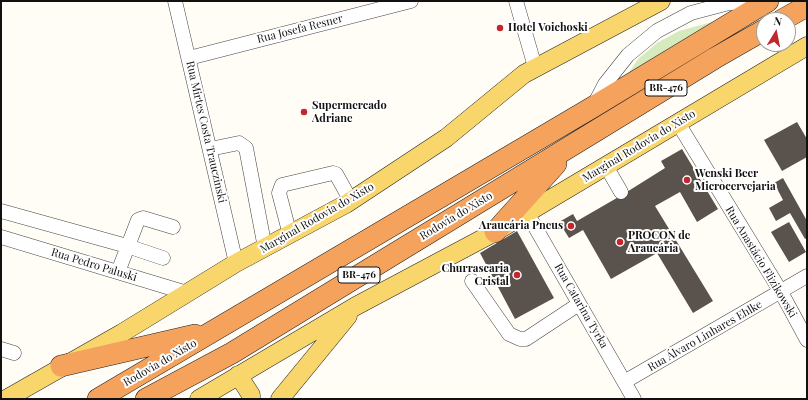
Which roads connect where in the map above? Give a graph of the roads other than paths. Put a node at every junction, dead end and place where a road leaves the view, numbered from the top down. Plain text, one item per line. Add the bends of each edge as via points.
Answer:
1 (175, 1) edge
2 (411, 1) edge
3 (516, 1) edge
4 (661, 1) edge
5 (768, 1) edge
6 (807, 6) edge
7 (796, 12) edge
8 (756, 35) edge
9 (807, 46) edge
10 (189, 58) junction
11 (535, 67) junction
12 (593, 107) junction
13 (678, 123) junction
14 (570, 148) junction
15 (210, 149) junction
16 (606, 166) junction
17 (621, 192) dead end
18 (351, 201) junction
19 (1, 211) edge
20 (527, 213) junction
21 (173, 227) dead end
22 (495, 232) junction
23 (290, 235) junction
24 (1, 237) edge
25 (127, 246) junction
26 (265, 248) junction
27 (163, 258) dead end
28 (236, 264) junction
29 (118, 272) junction
30 (807, 276) edge
31 (472, 281) dead end
32 (780, 292) junction
33 (187, 293) junction
34 (579, 304) junction
35 (356, 306) junction
36 (218, 330) junction
37 (807, 340) edge
38 (61, 366) junction
39 (238, 375) junction
40 (624, 382) junction
41 (6, 399) edge
42 (98, 399) edge
43 (146, 399) edge
44 (199, 399) edge
45 (251, 399) edge
46 (280, 399) edge
47 (634, 399) edge

1 - 10 street, Rua Mirtes Costa Trauczinski
2 - 10 street, Rua Josefa Resner
3 - 11 street
4 - 11 main road, Marginal Rodovia do Xisto
5 - 12 highway, Rodovia do Xisto / BR-476
5 - 12 street, Rodovia do Xisto via 729,3 691,13 657,31 628,55 605,84
6 - 7 highway
8 - 14 highway, Rodovia do Xisto / BR-476
9 - 13 main road, Marginal Rodovia do Xisto
10 - 15 street, Rua Mirtes Costa Trauczinski
11 - 18 main road, Marginal Rodovia do Xisto via 446,138
12 - 36 highway, Rodovia do Xisto / BR-476
13 - 16 main road, Marginal Rodovia do Xisto
13 - 32 street, Rua Anastácio Flizikowski
14 - 22 highway
14 - 43 highway, Rodovia do Xisto / BR-476 via 232,353
15 - 26 street via 239,143 246,148
15 - 28 street, Rua Mirtes Costa Trauczinski
16 - 17 street
16 - 20 main road, Marginal Rodovia do Xisto
18 - 23 main road, Marginal Rodovia do Xisto
18 - 23 street via 336,174 328,173 282,185 279,193
19 - 25 street
20 - 22 main road, Marginal Rodovia do Xisto
20 - 34 street, Rua Catarina Tyrka
21 - 25 street via 140,219
22 - 35 main road, Marginal Rodovia do Xisto
23 - 26 main road, Marginal Rodovia do Xisto
24 - 29 street, Rua Pedro Paluski
25 - 27 street
25 - 29 street
26 - 28 main road, Marginal Rodovia do Xisto
28 - 33 main road, Marginal Rodovia do Xisto
29 - 33 street, Rua Pedro Paluski
30 - 32 street, Rua Álvaro Linhares Ehlke
31 - 34 street via 509,334 520,339 526,339
32 - 37 street, Rua Anastácio Flizikowski
32 - 40 street, Rua Álvaro Linhares Ehlke
33 - 38 main road, Marginal Rodovia do Xisto
34 - 40 street, Rua Catarina Tyrka
35 - 39 main road, Marginal Rodovia do Xisto
35 - 46 main road
36 - 38 highway
36 - 42 highway, Rodovia do Xisto / BR-476
38 - 41 main road, Marginal Rodovia do Xisto
39 - 44 main road, Marginal Rodovia do Xisto
39 - 45 main road
40 - 47 street, Rua Catarina Tyrka

